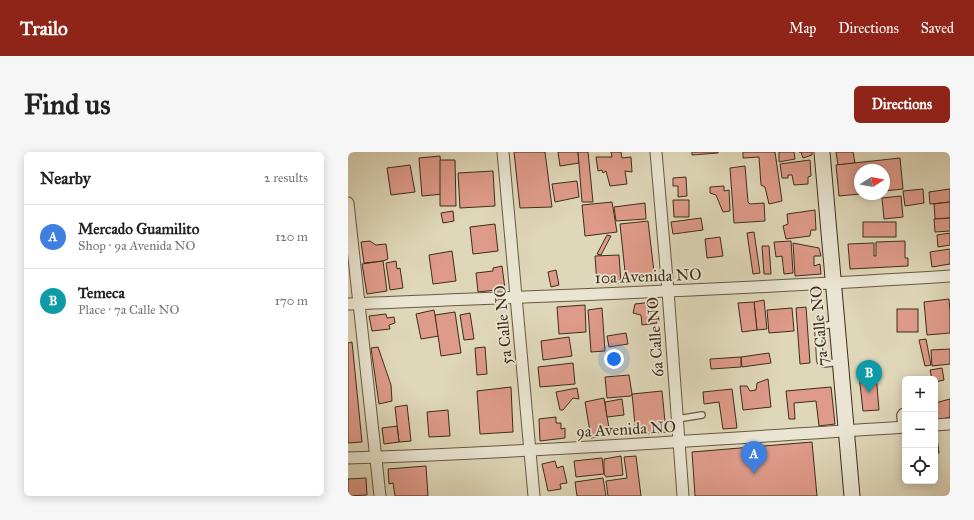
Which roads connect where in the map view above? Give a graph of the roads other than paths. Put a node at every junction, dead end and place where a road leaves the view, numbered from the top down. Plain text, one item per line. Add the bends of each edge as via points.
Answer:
1 (503, 152) edge
2 (656, 152) edge
3 (822, 152) edge
4 (348, 203) edge
5 (950, 276) edge
6 (834, 283) junction
7 (668, 291) junction
8 (516, 297) junction
9 (353, 304) edge
10 (837, 324) junction
11 (841, 362) junction
12 (902, 412) edge
13 (702, 414) dead end
14 (677, 419) junction
15 (902, 423) edge
16 (950, 424) edge
17 (938, 425) edge
18 (902, 427) edge
19 (847, 431) junction
20 (679, 442) junction
21 (530, 450) junction
22 (376, 457) junction
23 (348, 458) edge
24 (380, 496) edge
25 (534, 496) edge
26 (683, 496) edge
27 (852, 496) edge

1 - 8 street, 5a Calle NO
2 - 7 street, 6a Calle NO
3 - 6 street, 7a Calle NO
4 - 9 street
5 - 6 street, 10a Avenida NO
6 - 7 street, 10a Avenida NO
6 - 10 street, 7a Calle NO
7 - 8 street, 10a Avenida NO
7 - 14 street, 6a Calle NO
8 - 9 street, 10a Avenida NO
8 - 21 street, 5a Calle NO
9 - 22 street
10 - 11 street, 7a Calle NO
10 - 11 lane via 818,327 820,361 824,364
11 - 19 street, 7a Calle NO
12 - 15 lane
13 - 14 lane
14 - 20 street, 6a Calle NO
16 - 17 street
18 - 19 street, 9a Avenida NO
19 - 20 street, 9a Avenida NO
19 - 27 street, 7a Calle NO
20 - 21 street, 9a Avenida NO
20 - 26 street, 6a Calle NO
21 - 22 street, 9a Avenida NO
21 - 25 street, 5a Calle NO
22 - 23 street, 9a Avenida NO
22 - 24 street

